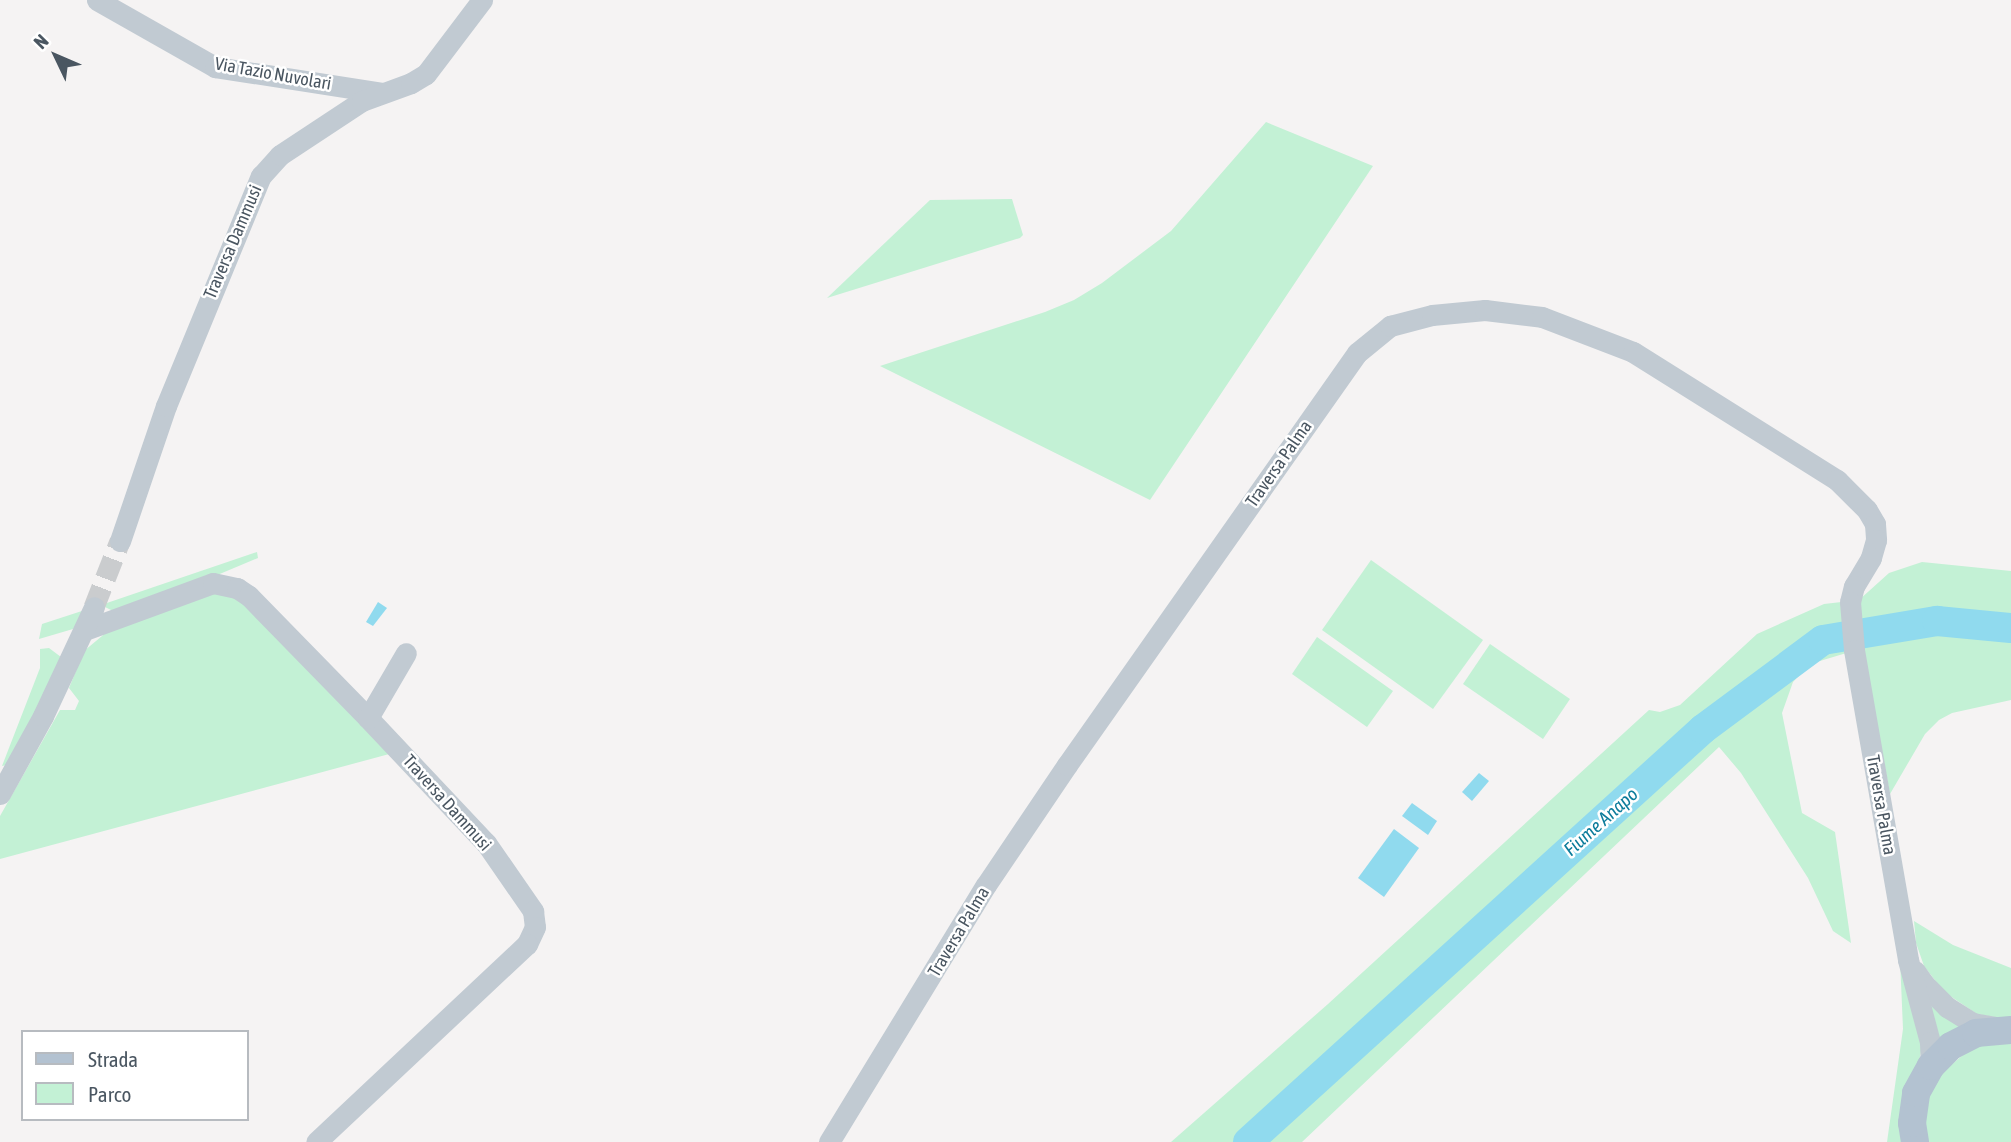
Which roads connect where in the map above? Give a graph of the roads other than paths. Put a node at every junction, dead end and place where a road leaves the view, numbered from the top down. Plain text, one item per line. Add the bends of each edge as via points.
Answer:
1 (97, 0) edge
2 (482, 0) edge
3 (382, 93) junction
4 (120, 541) tunnel mouth
5 (94, 607) tunnel mouth
6 (85, 630) junction
7 (406, 653) dead end
8 (368, 718) junction
9 (0, 794) edge
10 (1908, 960) junction
11 (2007, 1029) edge
12 (1931, 1066) junction
13 (316, 1142) edge
14 (829, 1142) edge
15 (1915, 1142) edge

1 - 3 street, Via Tazio Nuvolari via 215,67
2 - 3 street, Traversa Dammusi via 425,74
3 - 4 street, Traversa Dammusi via 300,141 271,161 261,176 166,406
5 - 6 street
6 - 8 street, Traversa Dammusi via 213,583 228,584 249,596
6 - 9 street
7 - 8 street
8 - 13 street, Traversa Dammusi via 486,843 533,911 535,927 527,944
10 - 11 street via 1948,1007 1973,1023
10 - 12 street, Traversa Palma via 1930,1042
10 - 14 street, Traversa Palma via 1854,650 1850,602 1876,540 1875,524 1859,500 1837,480 1633,352 1517,312 1432,314 1390,326 1357,353 986,885
11 - 12 main road via 1976,1033 1951,1046
12 - 15 main road via 1916,1093

